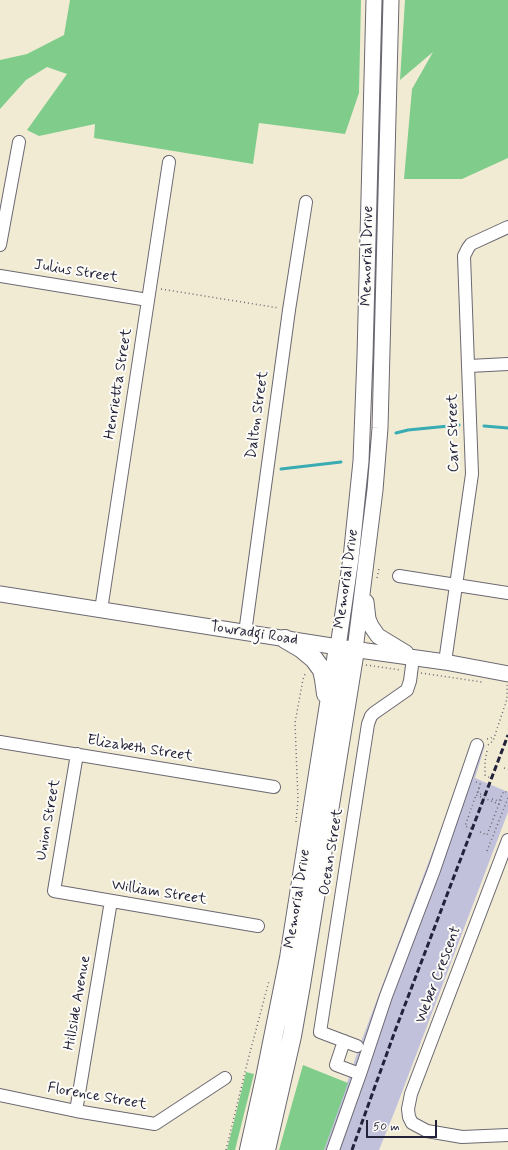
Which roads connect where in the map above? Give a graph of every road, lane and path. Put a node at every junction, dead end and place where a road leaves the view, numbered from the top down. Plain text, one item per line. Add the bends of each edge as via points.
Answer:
1 (374, 0) edge
2 (391, 0) edge
3 (19, 142) dead end
4 (169, 162) dead end
5 (306, 202) dead end
6 (508, 227) edge
7 (0, 245) edge
8 (0, 276) edge
9 (149, 287) junction
10 (148, 300) junction
11 (289, 310) junction
12 (508, 364) edge
13 (469, 366) junction
14 (374, 572) junction
15 (399, 576) dead end
16 (456, 584) junction
17 (508, 592) edge
18 (0, 594) edge
19 (101, 610) junction
20 (245, 633) junction
21 (285, 639) junction
22 (346, 648) junction
23 (445, 662) junction
24 (412, 665) junction
25 (364, 667) dead end
26 (308, 670) dead end
27 (507, 678) edge
28 (488, 683) dead end
29 (326, 722) junction
30 (0, 742) edge
31 (477, 745) dead end
32 (77, 754) junction
33 (504, 768) dead end
34 (508, 769) edge
35 (490, 778) dead end
36 (274, 787) dead end
37 (508, 793) edge
38 (476, 795) junction
39 (483, 795) dead end
40 (502, 798) junction
41 (508, 798) edge
42 (492, 799) dead end
43 (499, 804) junction
44 (492, 824) junction
45 (497, 826) junction
46 (295, 828) dead end
47 (471, 828) dead end
48 (480, 832) dead end
49 (508, 840) edge
50 (487, 851) dead end
51 (54, 892) joint
52 (111, 901) junction
53 (258, 926) dead end
54 (271, 976) dead end
55 (344, 1041) junction
56 (357, 1046) dead end
57 (360, 1074) junction
58 (225, 1078) dead end
59 (0, 1095) edge
60 (76, 1111) junction
61 (508, 1135) edge
62 (226, 1150) edge
63 (249, 1150) edge
64 (266, 1150) edge
65 (333, 1150) edge

1 - 22 main road, Memorial Drive via 365,363
2 - 14 main road, Memorial Drive
3 - 7 street
4 - 9 street, Henrietta Street
5 - 11 street, Dalton Street
6 - 13 street, Carr Street via 471,244 464,256
8 - 10 street, Julius Street
9 - 10 street, Henrietta Street
9 - 11 path
10 - 19 street, Henrietta Street
11 - 20 street, Dalton Street
12 - 13 street
13 - 16 street, Carr Street via 472,474
14 - 22 main road, Memorial Drive
14 - 24 main road via 366,612 371,626 378,636
15 - 16 street
16 - 17 street
16 - 23 street, Carr Street
18 - 19 main road, Towradgi Road
19 - 20 main road, Towradgi Road
20 - 21 main road, Towradgi Road
21 - 22 main road, Towradgi Road
21 - 29 highway via 309,654 322,670 326,688
22 - 24 main road, Towradgi Road
22 - 29 highway, Memorial Drive
22 - 64 highway, Memorial Drive via 301,985
23 - 24 main road, Towradgi Road
23 - 27 main road, Towradgi Road
24 - 25 path
24 - 28 path
24 - 55 street, Ocean Street via 406,690 374,713 368,724 320,1032
26 - 46 path via 302,679 295,723 298,800
27 - 35 path via 507,699 493,741 488,745 485,761 485,775
29 - 63 highway, Memorial Drive via 287,971
30 - 32 street, Elizabeth Street
31 - 57 street
32 - 36 street, Elizabeth Street
32 - 51 street, Union Street
33 - 34 path
37 - 40 path via 504,791
38 - 39 path, bridge via 479,788 478,793
38 - 43 path, bridge
38 - 47 path via 464,826
40 - 42 path via 499,801
40 - 43 path, bridge
41 - 45 path
43 - 44 path
44 - 45 path
44 - 48 path via 487,835
45 - 50 path
49 - 61 street, Weber Crescent via 411,1094 408,1108 412,1123 427,1131 449,1136
51 - 52 street, William Street
52 - 53 street, William Street
52 - 60 street, Hillside Avenue
54 - 62 path
55 - 56 street, Ocean Street
55 - 57 street via 336,1065
57 - 65 street
58 - 60 street, Florence Street via 155,1124
59 - 60 street, Florence Street

